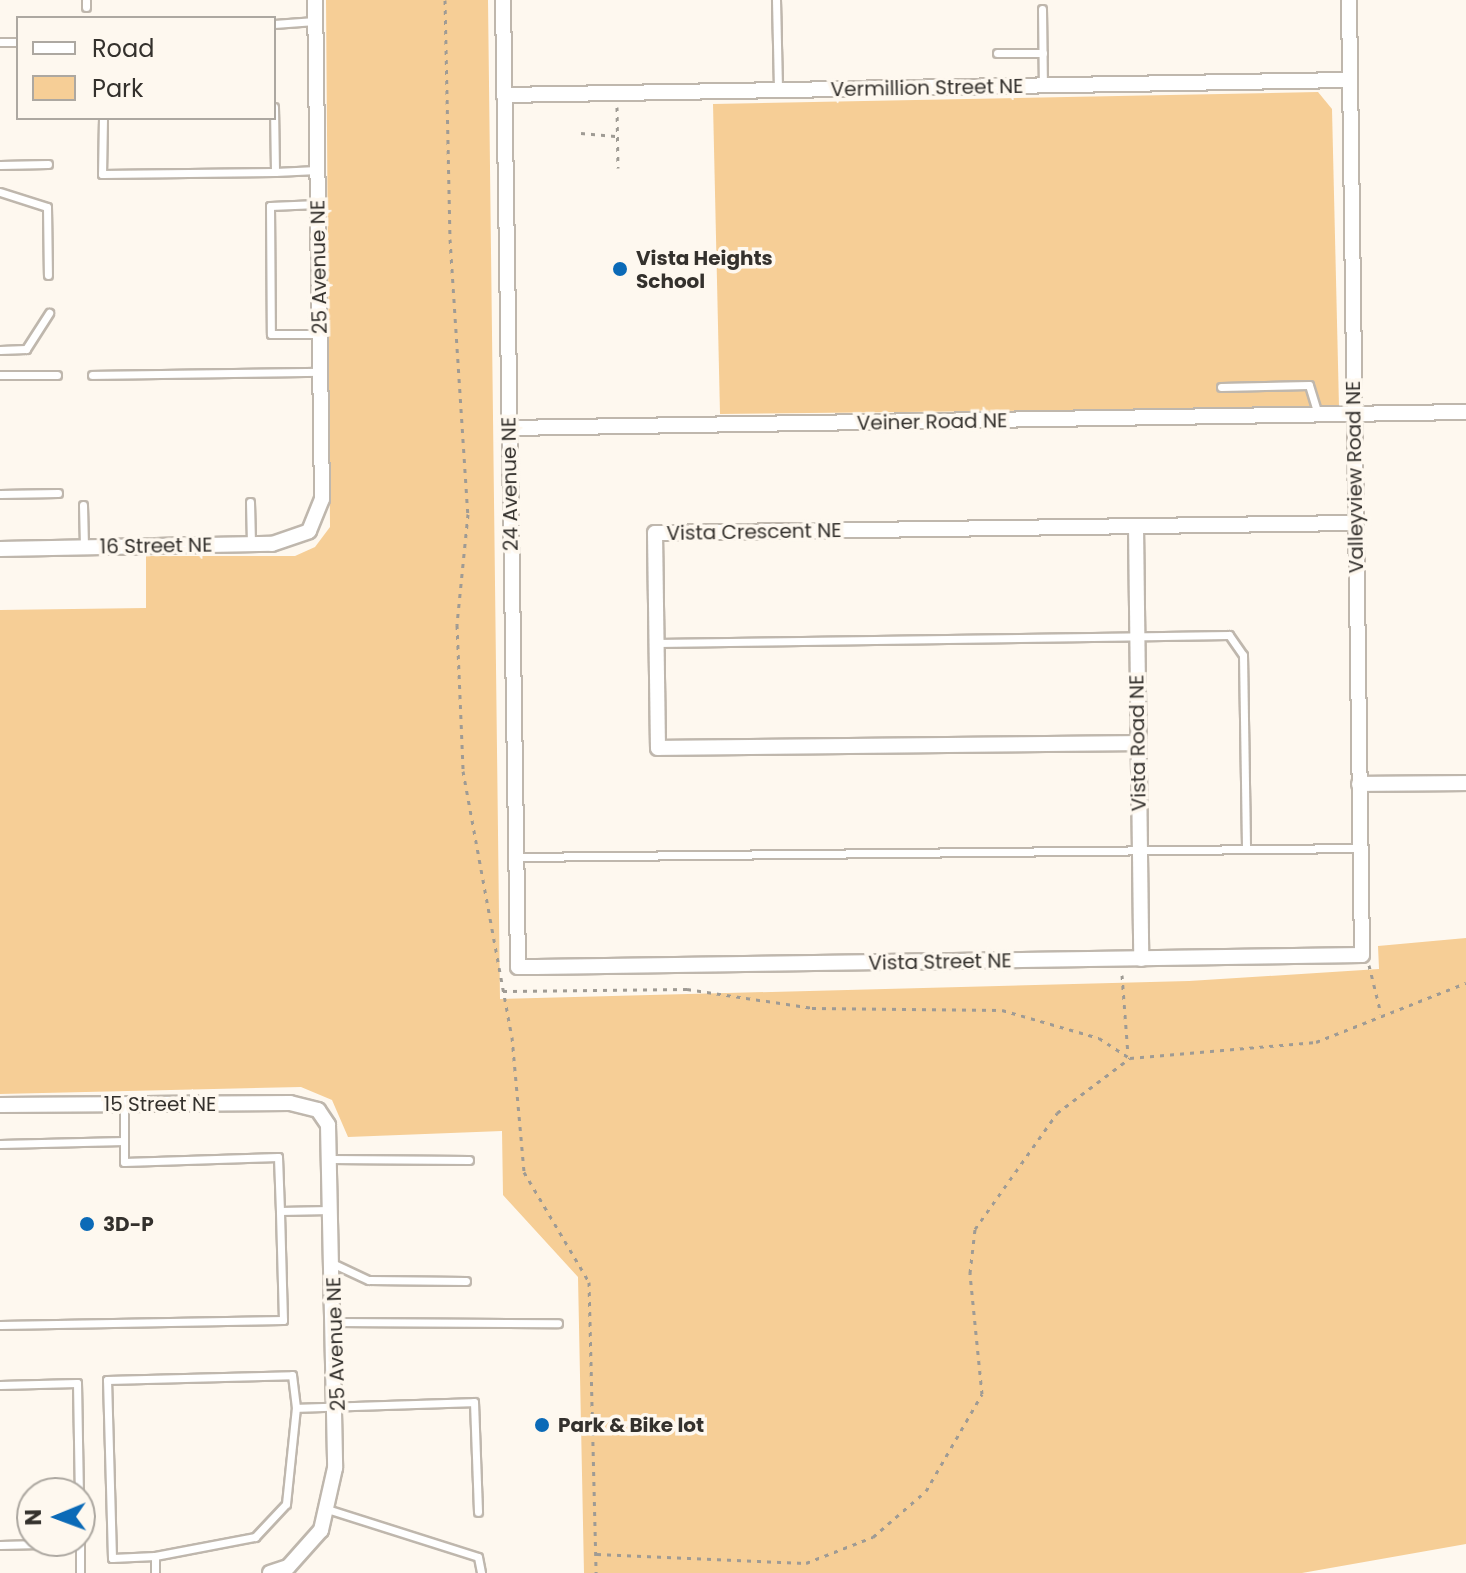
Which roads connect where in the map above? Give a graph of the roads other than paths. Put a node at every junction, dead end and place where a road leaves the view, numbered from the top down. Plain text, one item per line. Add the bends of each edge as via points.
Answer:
1 (315, 0) edge
2 (503, 0) edge
3 (776, 0) edge
4 (1349, 0) edge
5 (1042, 9) dead end
6 (315, 21) junction
7 (276, 24) edge
8 (997, 53) dead end
9 (1043, 53) junction
10 (1350, 80) junction
11 (1043, 86) junction
12 (778, 91) junction
13 (504, 95) junction
14 (103, 120) edge
15 (274, 120) edge
16 (48, 164) dead end
17 (0, 165) edge
18 (317, 170) junction
19 (275, 172) junction
20 (0, 192) edge
21 (318, 204) junction
22 (48, 275) dead end
23 (49, 313) dead end
24 (319, 334) junction
25 (0, 350) edge
26 (320, 372) junction
27 (0, 375) edge
28 (57, 375) dead end
29 (92, 375) dead end
30 (1221, 387) dead end
31 (1466, 412) edge
32 (1353, 413) junction
33 (1318, 417) junction
34 (509, 428) junction
35 (58, 493) dead end
36 (0, 494) edge
37 (250, 502) dead end
38 (83, 505) dead end
39 (1355, 523) junction
40 (1136, 526) junction
41 (309, 531) joint
42 (251, 545) junction
43 (84, 547) junction
44 (0, 549) edge
45 (1137, 636) junction
46 (657, 643) junction
47 (1138, 743) junction
48 (1466, 783) edge
49 (1359, 784) junction
50 (1246, 847) junction
51 (1360, 848) junction
52 (1139, 851) junction
53 (515, 857) junction
54 (1362, 955) joint
55 (1141, 959) junction
56 (518, 967) joint
57 (124, 1104) junction
58 (0, 1105) edge
59 (318, 1110) joint
60 (124, 1141) junction
61 (0, 1144) edge
62 (331, 1159) junction
63 (469, 1160) dead end
64 (333, 1210) junction
65 (280, 1211) junction
66 (334, 1264) junction
67 (466, 1281) dead end
68 (335, 1322) junction
69 (558, 1323) dead end
70 (0, 1325) edge
71 (0, 1385) edge
72 (339, 1407) junction
73 (296, 1408) junction
74 (79, 1477) edge
75 (327, 1509) junction
76 (478, 1512) dead end
77 (155, 1556) junction
78 (288, 1570) edge
79 (155, 1573) edge
80 (270, 1573) edge
81 (481, 1573) edge

1 - 6 street, 25 Avenue NE
2 - 13 street, 24 Avenue NE
3 - 12 lane
4 - 10 street, Valleyview Road NE
5 - 9 lane
6 - 7 lane
6 - 18 street, 25 Avenue NE
8 - 9 lane
9 - 11 lane
10 - 11 street, Vermillion Street NE
10 - 32 street, Valleyview Road NE
11 - 12 street, Vermillion Street NE
12 - 13 street, Vermillion Street NE
13 - 34 street, 24 Avenue NE
14 - 19 lane via 102,174
15 - 19 lane
16 - 17 lane
18 - 19 lane
18 - 21 street, 25 Avenue NE
20 - 22 lane via 47,207
21 - 24 street, 25 Avenue NE
21 - 24 lane via 270,206 271,334
23 - 25 lane via 26,349
24 - 26 street, 25 Avenue NE
26 - 29 lane
26 - 41 street, 25 Avenue NE via 322,499
27 - 28 lane
30 - 33 lane via 1309,385
31 - 32 street, Veiner Road NE
32 - 33 street, Veiner Road NE
32 - 39 street, Valleyview Road NE
33 - 34 street, Veiner Road NE
34 - 53 street, 24 Avenue NE
35 - 36 lane
37 - 42 lane
38 - 43 lane
39 - 40 street, Vista Crescent NE
39 - 49 street, Valleyview Road NE
40 - 45 street, Vista Road NE
40 - 46 street, Vista Crescent NE via 655,533
41 - 42 street, 16 Street NE
42 - 43 street, 16 Street NE
43 - 44 street, 16 Street NE
45 - 46 lane
45 - 47 street, Vista Road NE
45 - 50 lane via 1219,634 1241,647
46 - 47 street, Vista Crescent NE via 658,748
47 - 52 street, Vista Road NE
48 - 49 street
49 - 51 street, Valleyview Road NE
50 - 51 lane
50 - 52 lane
51 - 54 street, Valleyview Road NE
52 - 53 lane
52 - 55 street, Vista Road NE
53 - 56 street, 24 Avenue NE
54 - 55 street, Vista Street NE
55 - 56 street, Vista Street NE
57 - 58 street, 15 Street NE
57 - 59 street, 15 Street NE via 290,1103
57 - 60 lane
59 - 62 street, 25 Avenue NE
60 - 61 lane
60 - 65 lane via 124,1162 278,1157
62 - 63 lane
62 - 64 street, 25 Avenue NE
64 - 65 lane
64 - 66 street, 25 Avenue NE
65 - 70 lane via 283,1320
66 - 67 lane via 369,1280
66 - 68 street, 25 Avenue NE
68 - 69 lane
68 - 72 street, 25 Avenue NE
71 - 74 lane via 77,1383
72 - 73 lane
72 - 75 street, 25 Avenue NE
72 - 76 lane via 474,1402
73 - 77 lane via 286,1504 255,1537 208,1552
73 - 77 lane via 292,1375 107,1380 112,1558
75 - 78 street, 25 Avenue NE via 321,1530
75 - 81 lane via 478,1557
77 - 79 lane
78 - 80 street

